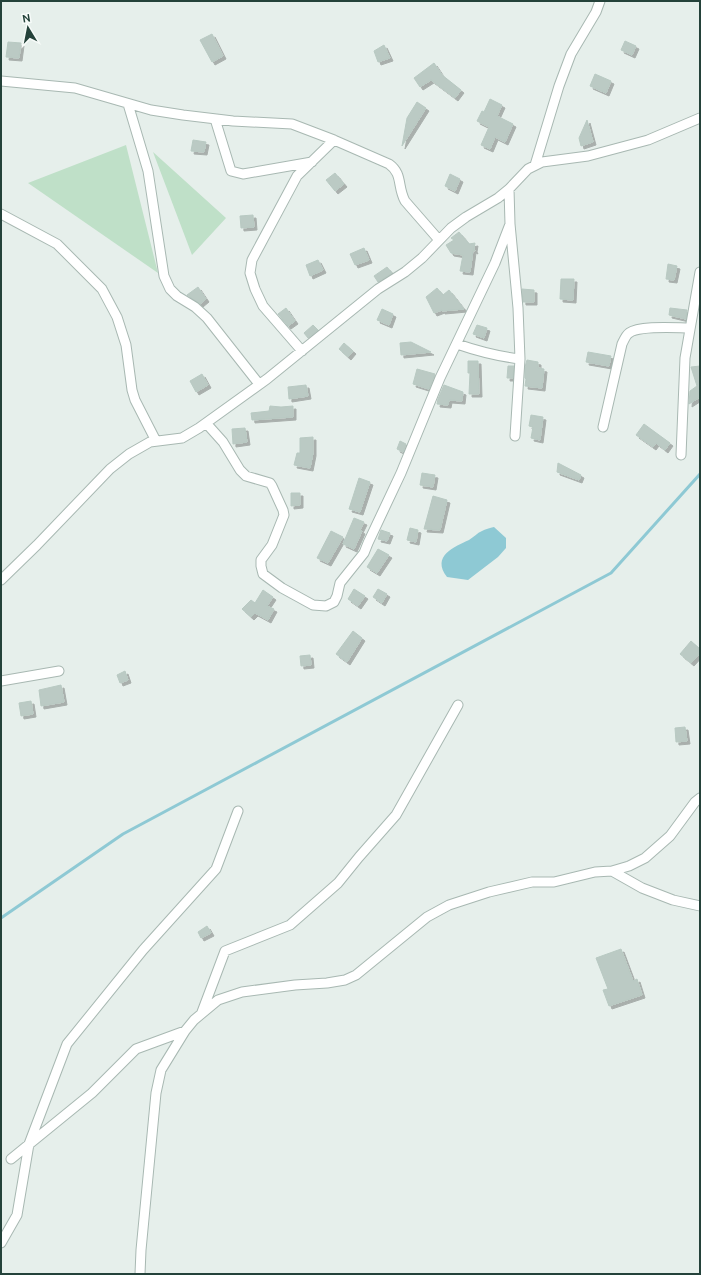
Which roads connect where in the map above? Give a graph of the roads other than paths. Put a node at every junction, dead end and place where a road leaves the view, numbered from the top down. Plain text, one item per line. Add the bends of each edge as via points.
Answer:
1 (600, 1) edge
2 (1, 81) edge
3 (128, 104) junction
4 (700, 118) edge
5 (215, 119) junction
6 (334, 140) junction
7 (312, 162) junction
8 (535, 164) junction
9 (509, 189) junction
10 (1, 214) edge
11 (510, 224) junction
12 (439, 240) junction
13 (700, 272) edge
14 (696, 296) junction
15 (700, 306) edge
16 (690, 328) junction
17 (457, 344) junction
18 (302, 351) junction
19 (520, 359) junction
20 (259, 384) junction
21 (206, 423) junction
22 (603, 427) dead end
23 (515, 436) dead end
24 (156, 441) junction
25 (680, 455) dead end
26 (1, 580) edge
27 (60, 671) dead end
28 (1, 681) edge
29 (458, 705) dead end
30 (700, 798) edge
31 (238, 811) dead end
32 (612, 871) junction
33 (700, 906) edge
34 (201, 1014) junction
35 (185, 1031) junction
36 (29, 1144) junction
37 (11, 1159) dead end
38 (1, 1243) edge
39 (140, 1274) edge

1 - 8 street via 568,61
2 - 3 street via 74,88
3 - 5 street via 151,110
3 - 20 street via 148,171 163,271 170,289 207,318
4 - 8 street via 657,137 608,152
5 - 6 street via 292,124
5 - 7 street via 232,171 243,174
6 - 7 street
6 - 12 street via 395,168 405,200
7 - 18 street via 297,176 252,260 250,273 263,306
8 - 9 street
9 - 11 street
9 - 12 street via 466,217
10 - 24 street via 57,244 102,289 117,317 126,344 135,400
11 - 17 street via 495,263
11 - 19 street via 518,301
12 - 18 street via 405,272 372,294
13 - 14 street
14 - 15 street
14 - 16 street
16 - 22 street via 643,328 625,337
16 - 25 street via 685,358
17 - 19 street via 494,356
17 - 21 street via 364,553 340,583 334,602 326,606 313,605 263,574 261,560 272,545 284,515 283,510 270,483 246,476 223,442
18 - 20 street
19 - 23 street
20 - 21 street
21 - 24 street via 182,438
24 - 26 street via 136,449 110,469
27 - 28 street
29 - 34 street via 396,815 338,883 290,926 225,951
30 - 32 street via 670,836 645,858
31 - 36 street via 216,869 143,950 67,1044
32 - 33 street via 642,888 673,900
32 - 34 street via 594,872 554,882 532,882 489,892 427,917 356,975 345,980 242,992 218,1000
34 - 35 street
35 - 36 street via 136,1049 92,1093
35 - 39 street via 161,1070 156,1093
36 - 37 street
36 - 38 street via 17,1215

